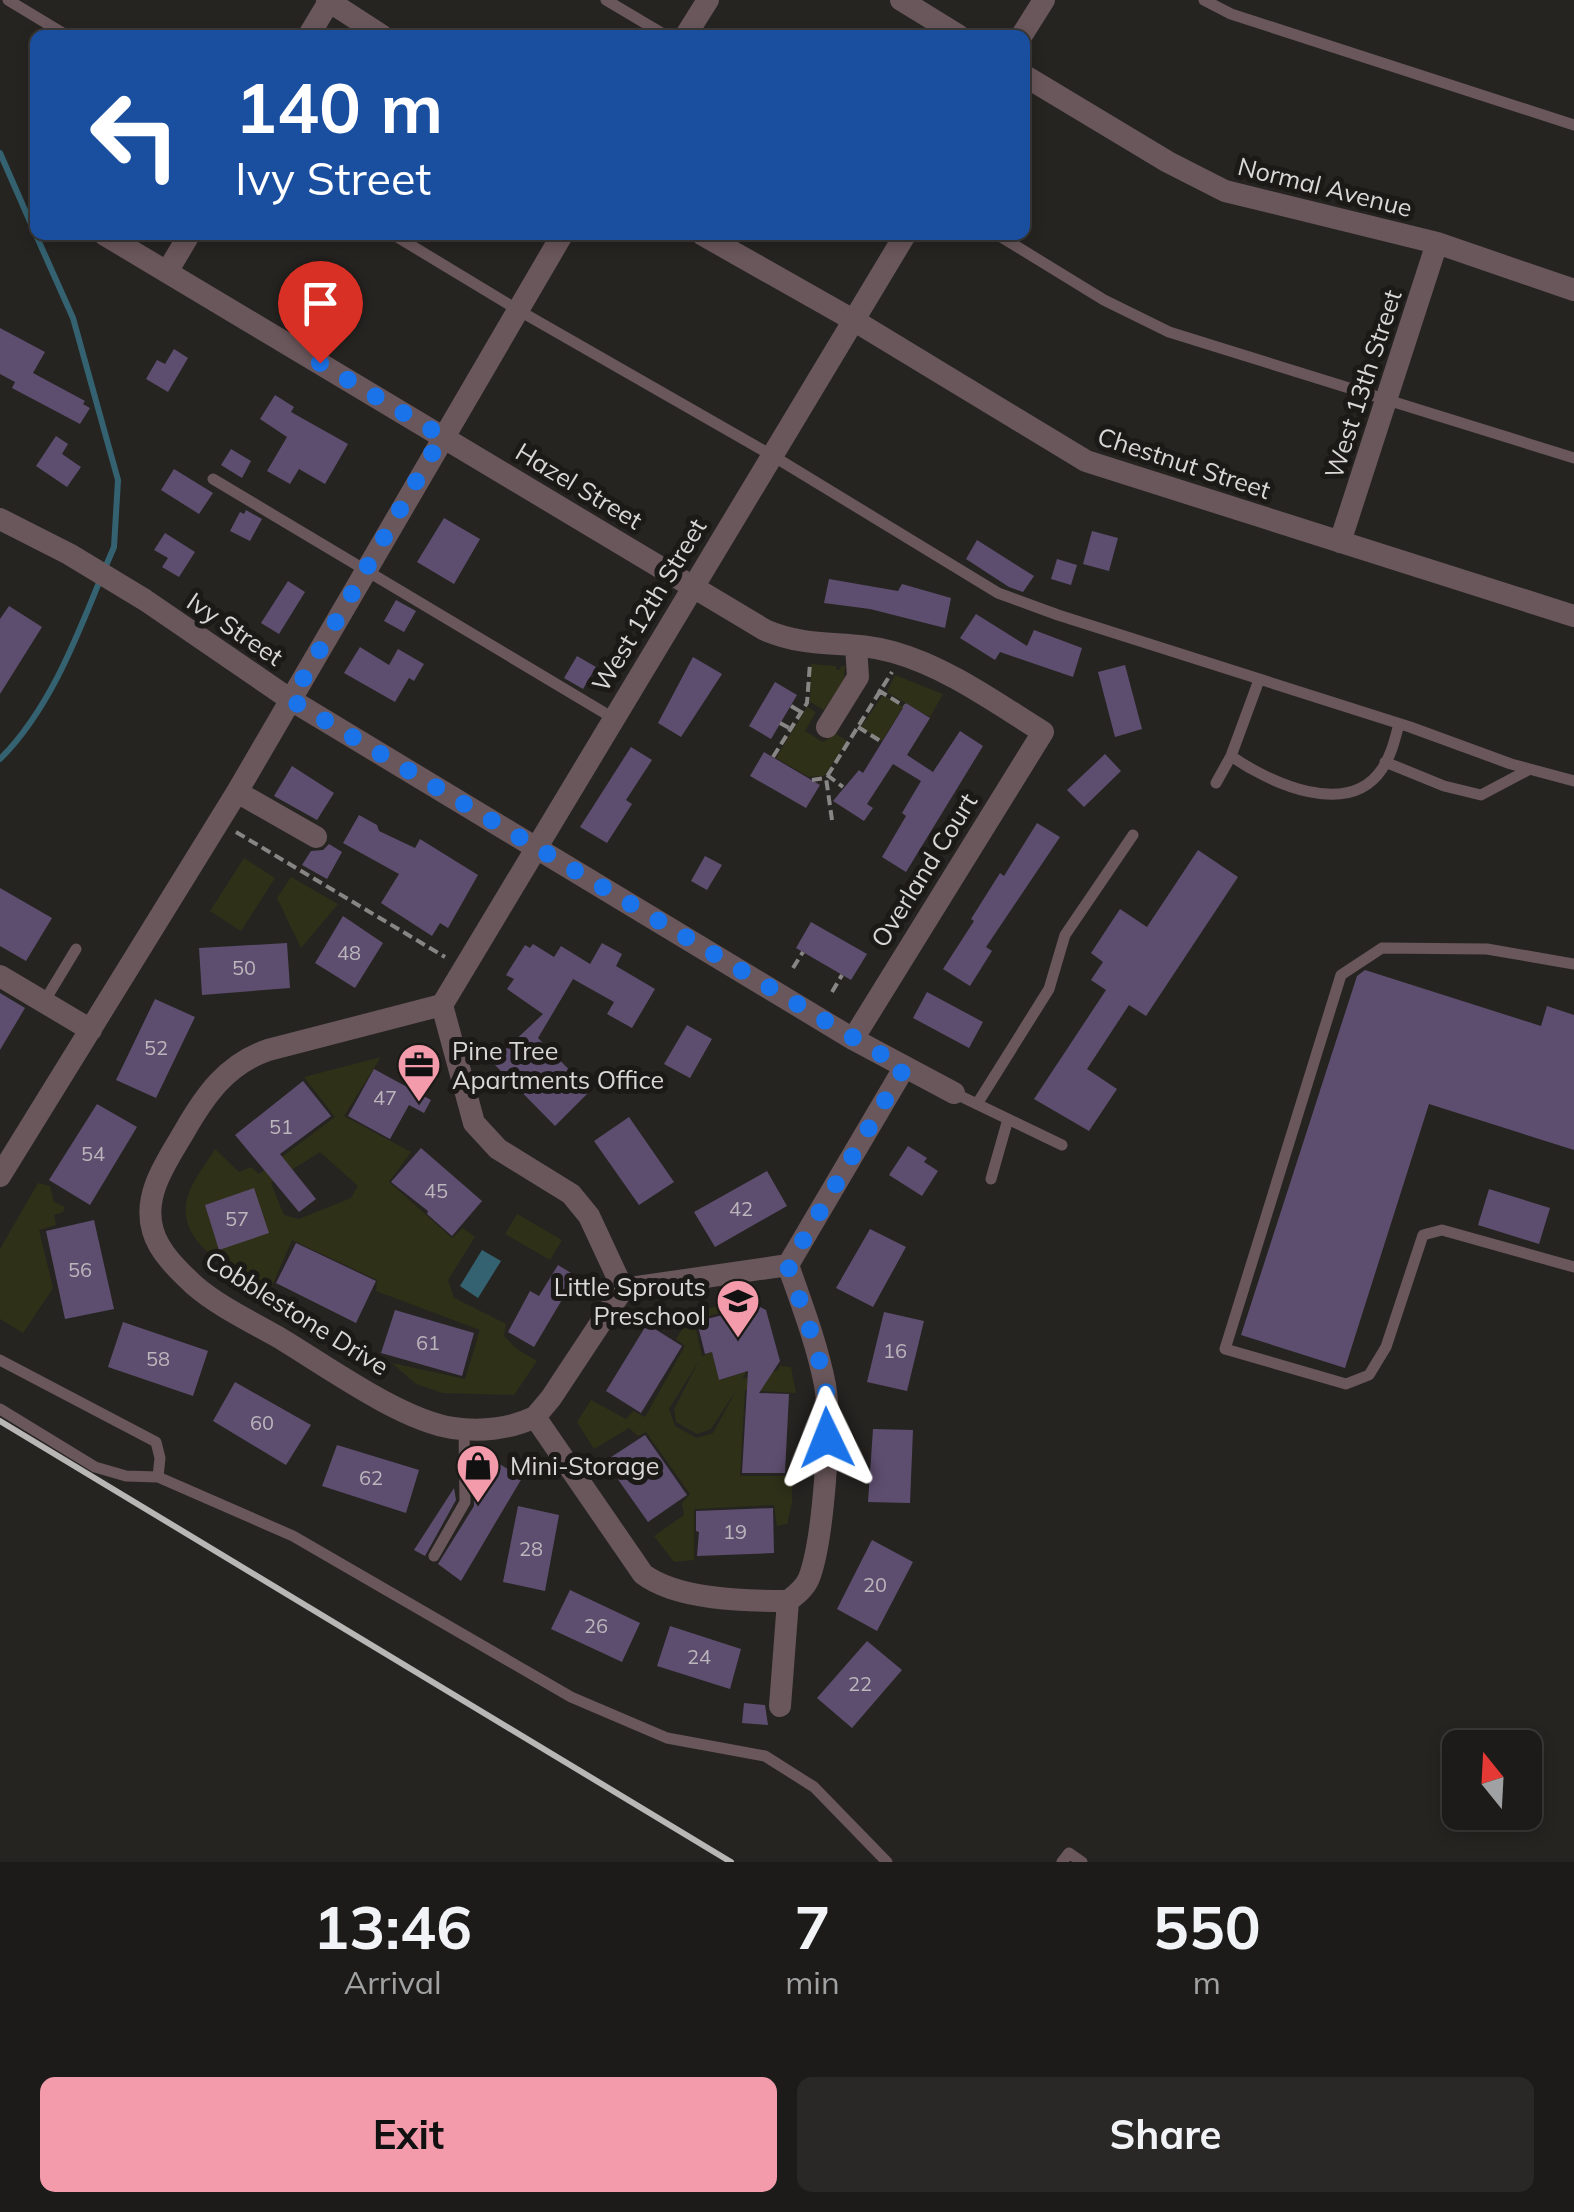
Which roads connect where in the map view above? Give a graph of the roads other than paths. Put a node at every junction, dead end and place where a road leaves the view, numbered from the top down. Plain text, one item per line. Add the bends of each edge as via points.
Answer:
1 (8, 0) edge
2 (328, 0) edge
3 (606, 0) edge
4 (708, 0) edge
5 (901, 0) edge
6 (1044, 0) edge
7 (1204, 0) edge
8 (58, 30) edge
9 (312, 30) edge
10 (373, 30) edge
11 (657, 30) edge
12 (689, 30) edge
13 (950, 30) edge
14 (1025, 30) edge
15 (1030, 79) edge
16 (1574, 125) edge
17 (113, 240) edge
18 (186, 240) edge
19 (402, 240) edge
20 (559, 240) edge
21 (712, 240) edge
22 (902, 240) edge
23 (1006, 240) edge
24 (1437, 244) junction
25 (167, 272) junction
26 (1574, 290) edge
27 (518, 310) junction
28 (855, 321) junction
29 (1388, 398) junction
30 (442, 436) junction
31 (773, 456) junction
32 (1574, 458) edge
33 (213, 479) dead end
34 (0, 520) edge
35 (1340, 542) junction
36 (366, 570) junction
37 (692, 586) junction
38 (1574, 616) edge
39 (856, 646) junction
40 (1259, 680) junction
41 (291, 700) junction
42 (613, 718) junction
43 (1399, 724) junction
44 (826, 727) dead end
45 (1043, 732) joint
46 (1231, 756) junction
47 (1385, 762) junction
48 (1530, 769) junction
49 (1574, 781) edge
50 (1216, 783) dead end
51 (237, 792) junction
52 (1132, 835) dead end
53 (316, 837) dead end
54 (535, 847) junction
55 (76, 948) dead end
56 (1574, 964) edge
57 (0, 976) edge
58 (44, 1002) junction
59 (442, 1004) junction
60 (91, 1030) junction
61 (853, 1038) junction
62 (904, 1068) junction
63 (954, 1093) joint
64 (977, 1104) junction
65 (1008, 1119) junction
66 (1062, 1146) dead end
67 (0, 1176) edge
68 (991, 1179) dead end
69 (788, 1266) junction
70 (1574, 1267) edge
71 (623, 1290) junction
72 (0, 1360) edge
73 (0, 1409) edge
74 (534, 1417) junction
75 (464, 1429) junction
76 (158, 1477) junction
77 (434, 1556) dead end
78 (788, 1601) junction
79 (780, 1706) dead end
80 (887, 1862) edge
81 (1062, 1862) edge
82 (1082, 1862) edge

1 - 8 lane
2 - 9 street
2 - 10 street
3 - 11 lane
4 - 12 street
5 - 13 street
6 - 14 street
7 - 16 lane
15 - 24 street, Normal Avenue via 1225,192
17 - 25 street, Hazel Street
18 - 25 street
19 - 27 lane
20 - 27 street
21 - 28 street, Chestnut Street
22 - 28 street, West 12th Street
23 - 29 lane via 1169,332
24 - 26 street, Normal Avenue
24 - 29 street, West 13th Street
25 - 30 street, Hazel Street
27 - 30 street
27 - 31 lane
28 - 31 street, West 12th Street
28 - 35 street, Chestnut Street via 1086,461
29 - 32 lane
29 - 35 street, West 13th Street
30 - 36 street
30 - 37 street, Hazel Street
31 - 37 street, West 12th Street
31 - 40 lane via 998,593
33 - 36 lane
34 - 41 street, Ivy Street via 142,598
35 - 38 street, Chestnut Street
36 - 41 street
36 - 42 lane
37 - 39 street, Hazel Street via 788,640
37 - 42 street, West 12th Street
39 - 44 street via 858,677
39 - 45 street, Hazel Street via 933,667
40 - 43 lane
40 - 46 lane
41 - 51 street
41 - 54 street, Ivy Street
42 - 54 street, West 12th Street
43 - 47 lane
43 - 48 lane
45 - 61 street, Overland Court
46 - 47 lane via 1282,784 1317,793 1368,784
46 - 50 lane
47 - 48 lane via 1481,795
48 - 49 lane
51 - 53 street
51 - 60 street via 225,831
52 - 64 lane via 1065,935 1048,989
54 - 59 street, West 12th Street
54 - 61 street, Ivy Street
55 - 58 lane
56 - 70 lane via 1488,949 1382,948 1341,975 1225,1348 1346,1384 1369,1375 1386,1346 1423,1236 1442,1230
57 - 58 street
58 - 60 street
59 - 71 street via 474,1123 498,1149 571,1194 590,1216
59 - 75 street, Cobblestone Drive via 247,1057 200,1104 156,1180 151,1216 162,1251 197,1288 403,1410
60 - 67 street
61 - 62 street, Ivy Street
62 - 63 street, Ivy Street
62 - 69 street
63 - 64 lane
64 - 65 lane
65 - 66 lane
65 - 68 lane
69 - 71 street
69 - 78 street via 820,1361 827,1438 817,1545 808,1582
71 - 74 street
72 - 76 lane via 156,1442
73 - 76 lane via 95,1468
74 - 75 street, Cobblestone Drive via 516,1426
74 - 78 street via 654,1583
75 - 77 lane via 465,1502
76 - 80 lane via 293,1536 571,1697 667,1738 766,1756 814,1787
78 - 79 street
81 - 82 lane via 1069,1853

